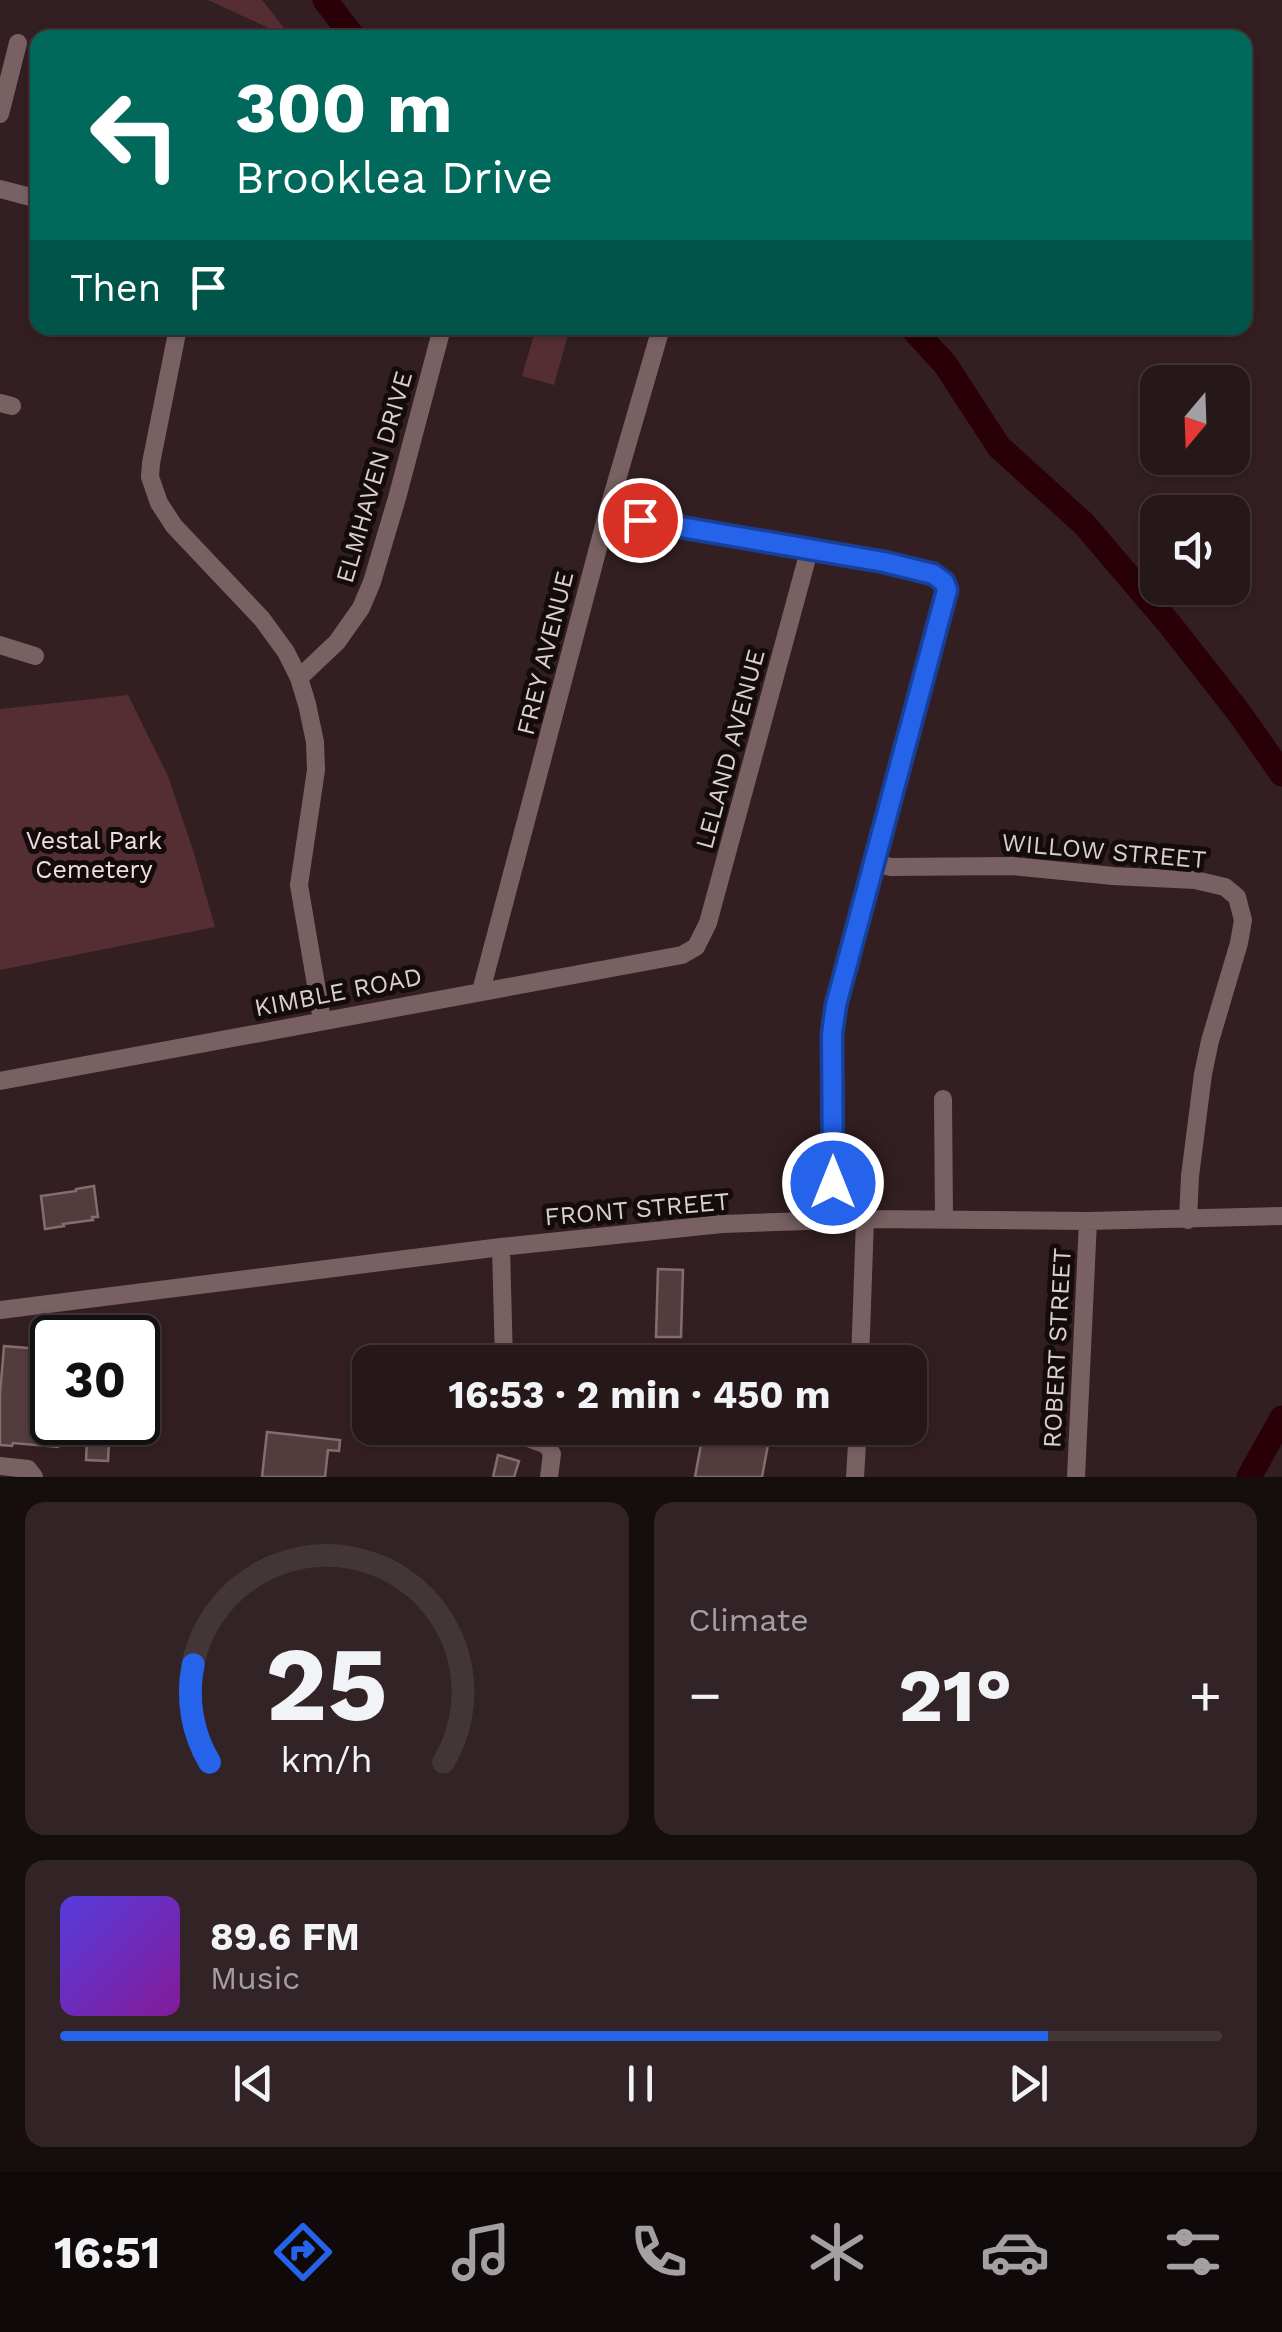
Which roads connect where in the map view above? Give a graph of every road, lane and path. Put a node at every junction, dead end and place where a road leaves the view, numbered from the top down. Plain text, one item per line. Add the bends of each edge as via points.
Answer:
1 (18, 43) dead end
2 (0, 114) edge
3 (0, 189) edge
4 (30, 196) edge
5 (177, 335) edge
6 (440, 335) edge
7 (659, 335) edge
8 (607, 514) junction
9 (808, 551) junction
10 (0, 646) edge
11 (35, 656) dead end
12 (299, 678) junction
13 (874, 862) junction
14 (686, 954) joint
15 (481, 991) junction
16 (322, 1020) junction
17 (0, 1081) edge
18 (944, 1098) dead end
19 (1282, 1216) edge
20 (944, 1218) junction
21 (865, 1219) junction
22 (833, 1220) junction
23 (1188, 1220) junction
24 (1088, 1221) junction
25 (501, 1247) junction
26 (0, 1310) edge
27 (504, 1345) edge
28 (861, 1345) edge
29 (548, 1445) edge
30 (857, 1445) edge
31 (0, 1466) edge
32 (34, 1477) edge
33 (549, 1477) edge
34 (855, 1477) edge
35 (1076, 1477) edge

1 - 2 street
3 - 4 street
5 - 12 street via 150,463 159,503 262,619
6 - 12 street, ELMHAVEN DRIVE via 361,608
7 - 8 street, FREY AVENUE
8 - 9 street
8 - 15 street, FREY AVENUE
9 - 13 street via 933,574 947,590
9 - 14 street, LELAND AVENUE via 708,922
10 - 11 street
12 - 16 street via 316,770 300,884
13 - 22 street via 832,1034
13 - 23 street, WILLOW STREET via 1196,880 1237,896 1243,920 1203,1074
14 - 15 street, KIMBLE ROAD
15 - 16 street, KIMBLE ROAD
16 - 17 street, KIMBLE ROAD
18 - 20 street
19 - 23 street, FRONT STREET
20 - 21 street, FRONT STREET
20 - 24 street, FRONT STREET
21 - 22 street, FRONT STREET
21 - 28 street
22 - 25 street, FRONT STREET via 722,1224
23 - 24 street, FRONT STREET
24 - 35 street, ROBERT STREET
25 - 26 street, FRONT STREET
25 - 27 street
29 - 33 street
30 - 34 street
31 - 32 street via 28,1469

